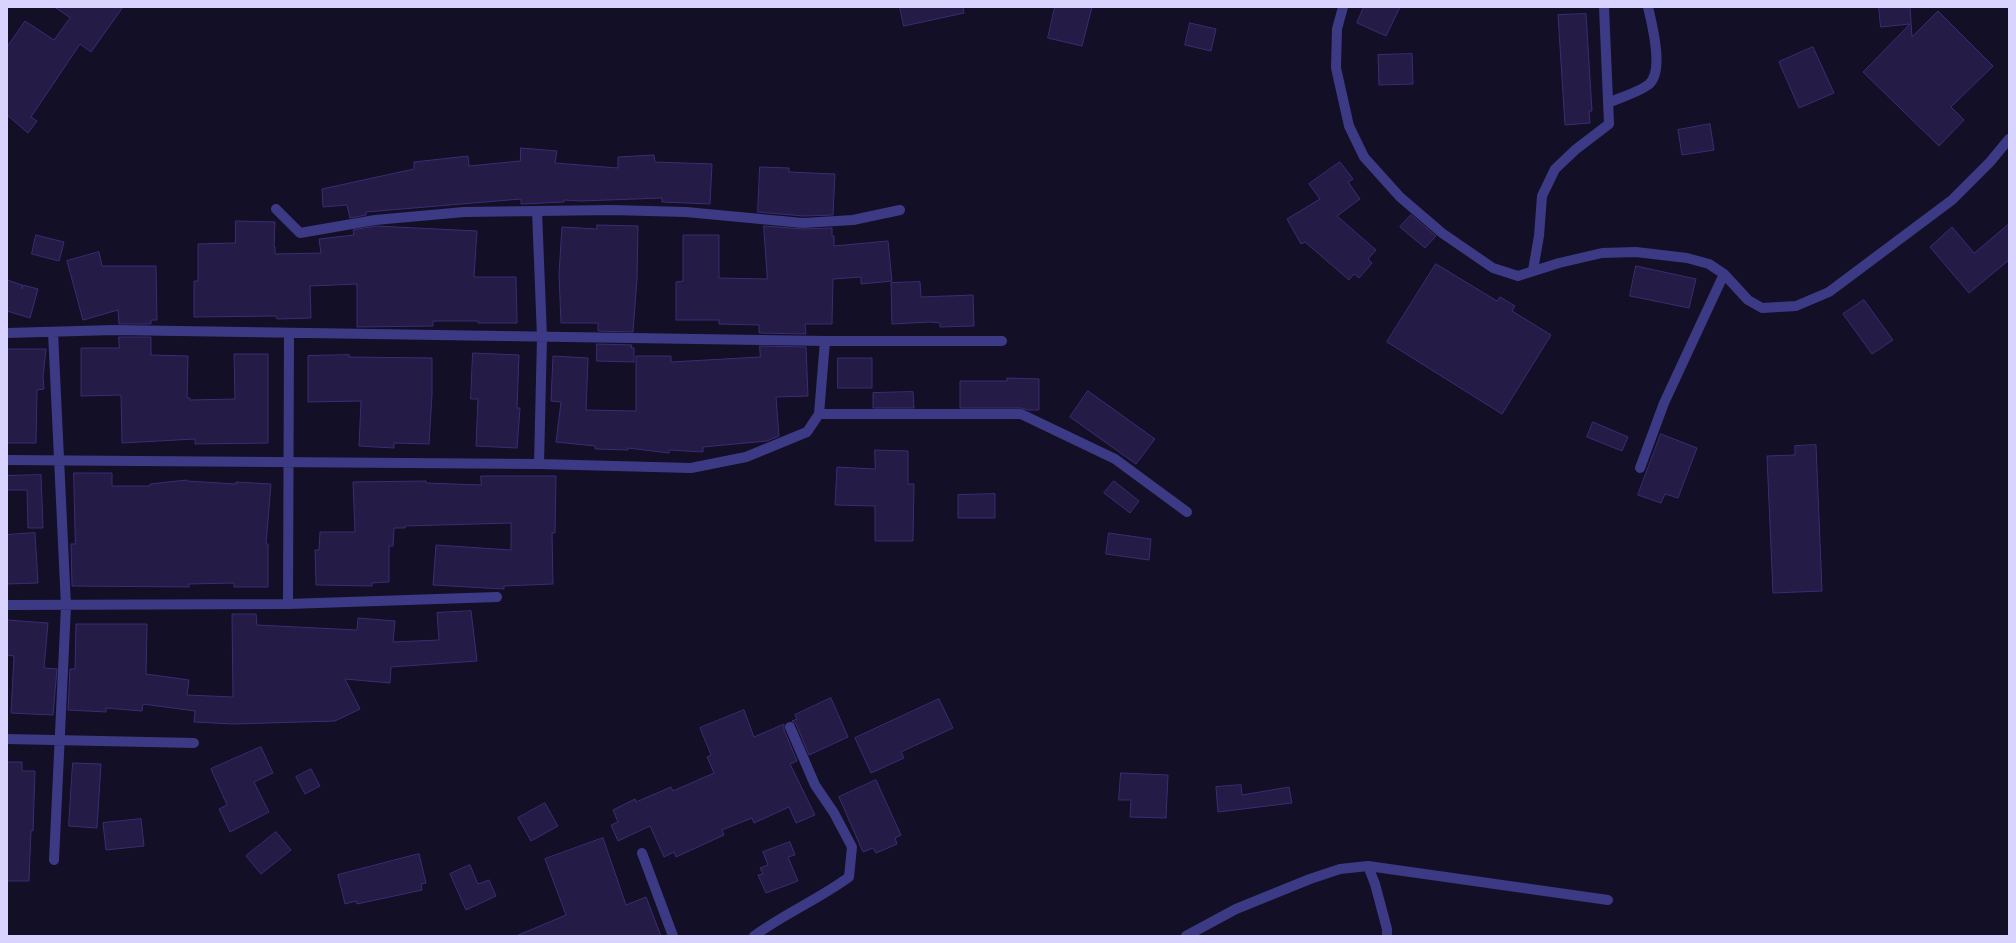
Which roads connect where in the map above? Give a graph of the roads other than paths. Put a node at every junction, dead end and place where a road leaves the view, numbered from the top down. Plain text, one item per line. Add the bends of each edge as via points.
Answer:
1 (1343, 7) edge
2 (1604, 7) edge
3 (1648, 7) edge
4 (1608, 103) junction
5 (2009, 139) edge
6 (276, 209) dead end
7 (900, 210) dead end
8 (537, 212) junction
9 (1534, 270) junction
10 (1724, 274) junction
11 (53, 332) junction
12 (7, 333) edge
13 (290, 333) junction
14 (542, 337) junction
15 (825, 341) junction
16 (1002, 341) dead end
17 (819, 414) junction
18 (7, 460) edge
19 (59, 461) junction
20 (289, 463) junction
21 (539, 464) junction
22 (1640, 468) dead end
23 (1187, 512) dead end
24 (497, 597) dead end
25 (288, 604) junction
26 (7, 605) edge
27 (66, 606) junction
28 (790, 727) dead end
29 (7, 739) edge
30 (61, 740) junction
31 (194, 743) dead end
32 (642, 853) dead end
33 (54, 860) dead end
34 (1368, 866) junction
35 (1608, 900) dead end
36 (673, 936) edge
37 (754, 936) edge
38 (1186, 936) edge
39 (1387, 936) edge

1 - 9 street via 1337,29 1336,68 1349,126 1364,157 1400,197 1442,233 1494,268 1518,276
2 - 4 street
3 - 4 street via 1655,40 1654,78 1648,85
4 - 9 street via 1609,124 1574,150 1555,169 1542,196
5 - 10 street via 1952,200 1829,292 1796,306 1762,308 1748,300
6 - 8 street via 300,233 375,220 464,212
7 - 8 street via 853,220 803,223 686,212
8 - 14 street
9 - 10 street via 1602,253 1636,252 1687,258 1709,264
10 - 22 street via 1664,403
11 - 12 street
11 - 13 street via 114,330
11 - 19 street
13 - 14 street
13 - 20 street
14 - 15 street
14 - 21 street
15 - 16 street
15 - 17 street
17 - 21 street via 807,432 746,458 691,468
17 - 23 street via 1021,414 1115,459
18 - 19 street
19 - 20 street
19 - 27 street
20 - 21 street
20 - 25 street
24 - 25 street
25 - 27 street
26 - 27 street
27 - 30 street
28 - 37 street via 815,785 852,847 849,877 771,923
29 - 30 street
30 - 31 street
30 - 33 street
32 - 36 street
34 - 35 street
34 - 38 street via 1340,869 1310,879 1236,909
34 - 39 street via 1375,884

